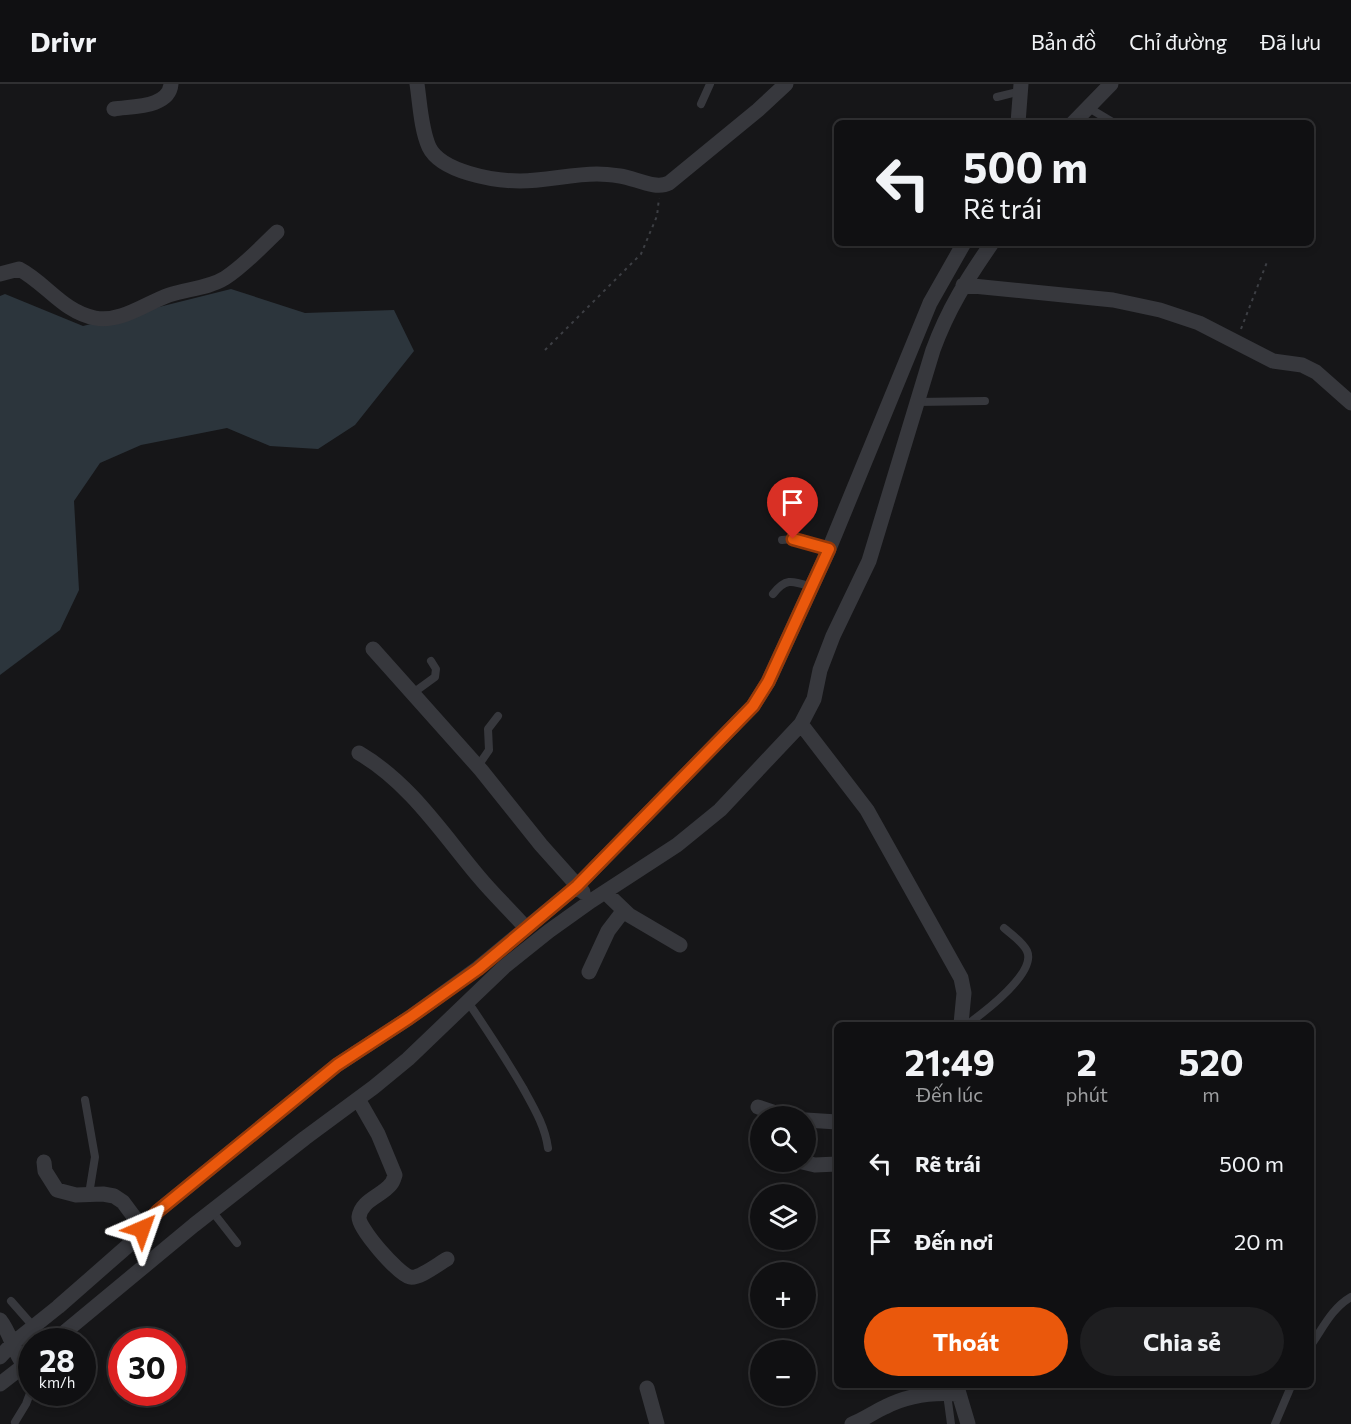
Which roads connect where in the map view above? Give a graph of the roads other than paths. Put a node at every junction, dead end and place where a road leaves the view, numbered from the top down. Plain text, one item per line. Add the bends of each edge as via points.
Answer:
1 (171, 84) edge
2 (417, 84) edge
3 (710, 84) edge
4 (786, 84) edge
5 (1111, 84) edge
6 (1021, 87) edge
7 (997, 97) dead end
8 (702, 104) dead end
9 (1089, 108) junction
10 (114, 109) dead end
11 (1018, 120) edge
12 (1076, 120) edge
13 (1109, 120) edge
14 (277, 232) dead end
15 (962, 246) edge
16 (990, 246) edge
17 (0, 274) edge
18 (963, 285) junction
19 (985, 401) dead end
20 (917, 402) junction
21 (1351, 402) edge
22 (782, 540) dead end
23 (829, 549) junction
24 (812, 587) junction
25 (773, 594) dead end
26 (373, 649) dead end
27 (431, 661) dead end
28 (413, 693) junction
29 (498, 716) dead end
30 (801, 724) junction
31 (359, 753) dead end
32 (478, 766) junction
33 (605, 892) junction
34 (584, 893) junction
35 (624, 910) junction
36 (526, 928) junction
37 (1004, 928) dead end
38 (680, 945) dead end
39 (589, 972) dead end
40 (468, 1002) junction
41 (961, 1022) edge
42 (971, 1022) edge
43 (358, 1099) junction
44 (84, 1100) dead end
45 (816, 1121) edge
46 (834, 1122) edge
47 (549, 1148) dead end
48 (44, 1162) dead end
49 (816, 1164) edge
50 (834, 1164) edge
51 (88, 1194) junction
52 (212, 1211) junction
53 (142, 1229) junction
54 (237, 1243) dead end
55 (447, 1259) dead end
56 (1351, 1297) edge
57 (11, 1301) dead end
58 (0, 1320) edge
59 (33, 1326) joint
60 (70, 1328) edge
61 (1314, 1341) edge
62 (18, 1351) edge
63 (0, 1357) edge
64 (18, 1359) edge
65 (18, 1364) edge
66 (0, 1384) edge
67 (646, 1388) dead end
68 (1290, 1388) edge
69 (954, 1391) edge
70 (25, 1406) edge
71 (15, 1422) dead end
72 (657, 1424) edge
73 (852, 1424) edge
74 (951, 1424) edge
75 (968, 1424) edge
76 (1275, 1424) edge

1 - 10 street via 169,94 153,103
2 - 4 street via 430,149 458,170 519,181 605,174 660,186 669,183
3 - 8 lane
5 - 9 street
6 - 7 lane
6 - 11 street
9 - 12 street
9 - 13 lane
14 - 17 street via 225,278 107,319 68,308 19,269
15 - 23 street via 930,303
16 - 18 street
18 - 20 street via 944,319
18 - 21 street via 1113,300 1160,310 1199,323 1273,361 1302,365
19 - 20 lane
20 - 30 street via 868,561 833,636 814,699
22 - 23 lane via 793,539
23 - 24 street
24 - 25 lane via 785,582
24 - 34 street via 753,706
26 - 28 street
27 - 28 lane via 435,677
28 - 32 street
29 - 32 lane via 488,729 489,750
30 - 33 street via 720,810 677,845
30 - 41 street via 867,810 961,978
31 - 36 street via 378,764 432,817 480,879
32 - 34 street
33 - 34 street
33 - 35 street
34 - 36 street
34 - 40 street
35 - 38 street
35 - 39 street via 608,931
36 - 53 street via 478,969 337,1065 158,1211
37 - 42 lane via 1024,946 1028,960 1012,986
40 - 43 street via 408,1059
40 - 47 lane via 505,1056 546,1132
43 - 52 street
43 - 55 street via 395,1175 391,1184 365,1205 359,1221 362,1227 399,1270 410,1277 420,1276
44 - 51 lane via 94,1157
45 - 46 street
48 - 51 street via 57,1190
49 - 50 street
51 - 53 street via 114,1196
52 - 54 lane
52 - 60 street
53 - 59 street via 131,1243
56 - 61 lane via 1331,1315
57 - 59 lane
58 - 62 street
63 - 64 street
65 - 66 street
67 - 72 street
68 - 76 lane
69 - 73 street via 914,1396
69 - 74 lane
69 - 75 street
70 - 71 lane

